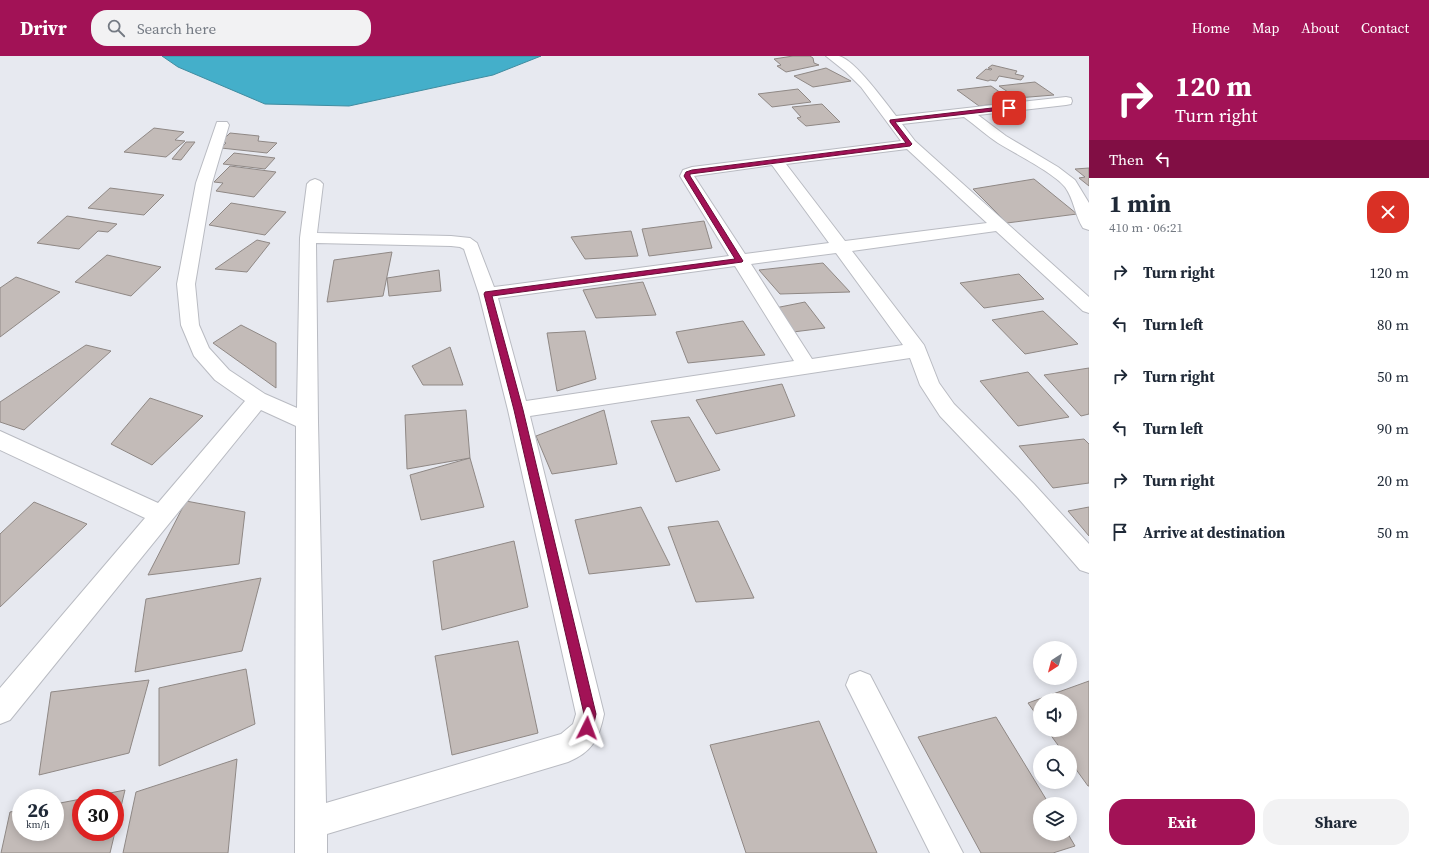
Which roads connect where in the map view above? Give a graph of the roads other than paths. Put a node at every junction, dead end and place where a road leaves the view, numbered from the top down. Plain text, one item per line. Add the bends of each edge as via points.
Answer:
1 (832, 56) edge
2 (1066, 101) dead end
3 (967, 113) junction
4 (892, 121) junction
5 (222, 125) dead end
6 (910, 144) junction
7 (776, 161) junction
8 (315, 184) dead end
9 (1089, 225) edge
10 (998, 226) junction
11 (308, 238) junction
12 (840, 248) junction
13 (740, 261) junction
14 (488, 294) junction
15 (1089, 307) edge
16 (917, 350) junction
17 (807, 366) junction
18 (258, 400) junction
19 (518, 410) junction
20 (307, 422) junction
21 (0, 440) edge
22 (161, 515) junction
23 (1089, 562) edge
24 (860, 685) dead end
25 (0, 710) edge
26 (311, 823) junction
27 (311, 853) edge
28 (947, 853) edge

1 - 4 street via 865,84
2 - 3 street
3 - 4 street
3 - 9 street via 1000,139 1070,183 1081,202
4 - 6 street
5 - 18 street via 204,184 186,284 190,325 201,351 222,375
6 - 7 street
6 - 10 street
7 - 12 street
7 - 13 street via 688,173 687,176
8 - 11 street
10 - 12 street
10 - 15 street
11 - 14 street via 464,242 475,254
11 - 20 street
12 - 13 street
12 - 16 street
13 - 14 street
13 - 17 street
14 - 19 street
16 - 17 street
16 - 23 street via 930,385 948,410 1026,491
17 - 19 street
18 - 20 street
18 - 22 street
19 - 26 street via 590,714 582,738 568,747
20 - 26 street
21 - 22 street
22 - 25 street
24 - 28 street
26 - 27 street

